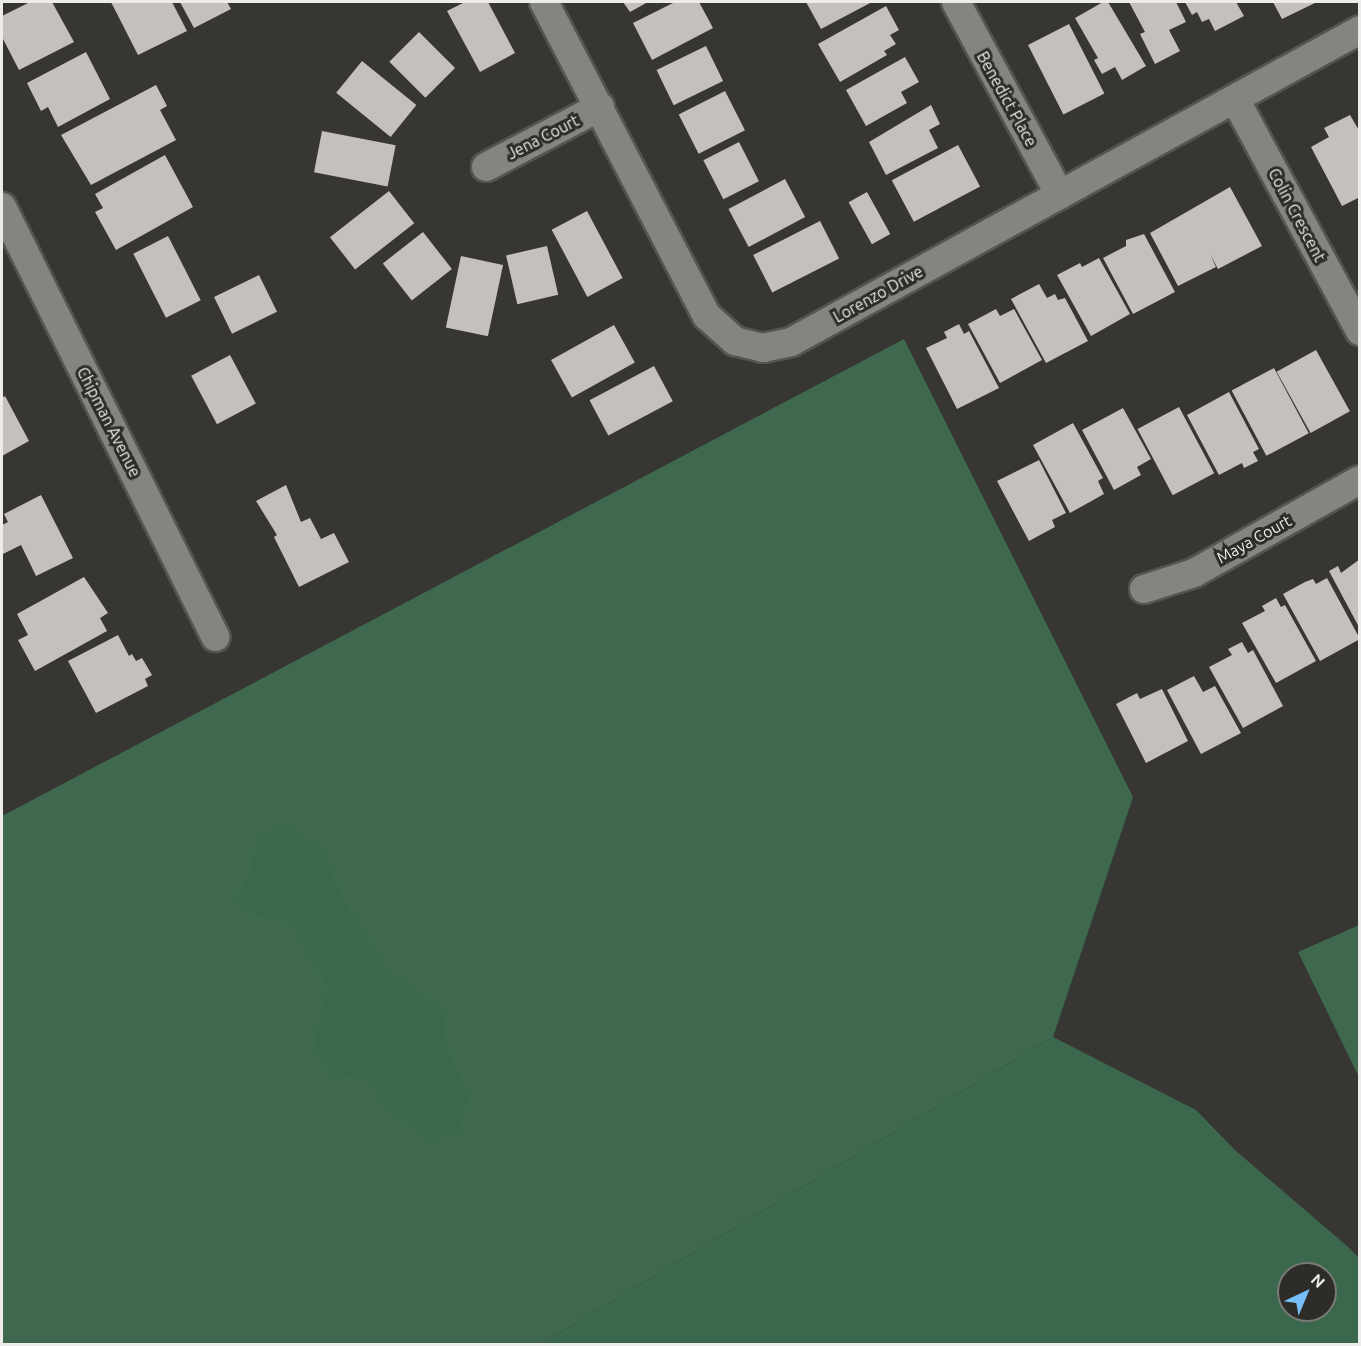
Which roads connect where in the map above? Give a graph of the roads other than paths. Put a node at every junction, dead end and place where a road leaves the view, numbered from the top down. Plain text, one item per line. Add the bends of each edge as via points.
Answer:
1 (544, 2) edge
2 (956, 2) edge
3 (1359, 30) edge
4 (1235, 99) junction
5 (600, 107) junction
6 (486, 166) dead end
7 (1060, 195) junction
8 (2, 207) edge
9 (1359, 331) edge
10 (1359, 480) edge
11 (1144, 589) dead end
12 (215, 637) dead end

1 - 5 street, Lorenzo Drive
2 - 7 street, Benedict Place
3 - 4 street, Lorenzo Drive
4 - 7 street, Lorenzo Drive
4 - 9 street, Colin Crescent
5 - 6 street, Jena Court
5 - 7 street, Lorenzo Drive via 707,316 727,337 754,347 790,342
8 - 12 street, Chipman Avenue
10 - 11 street, Maya Court via 1194,573

